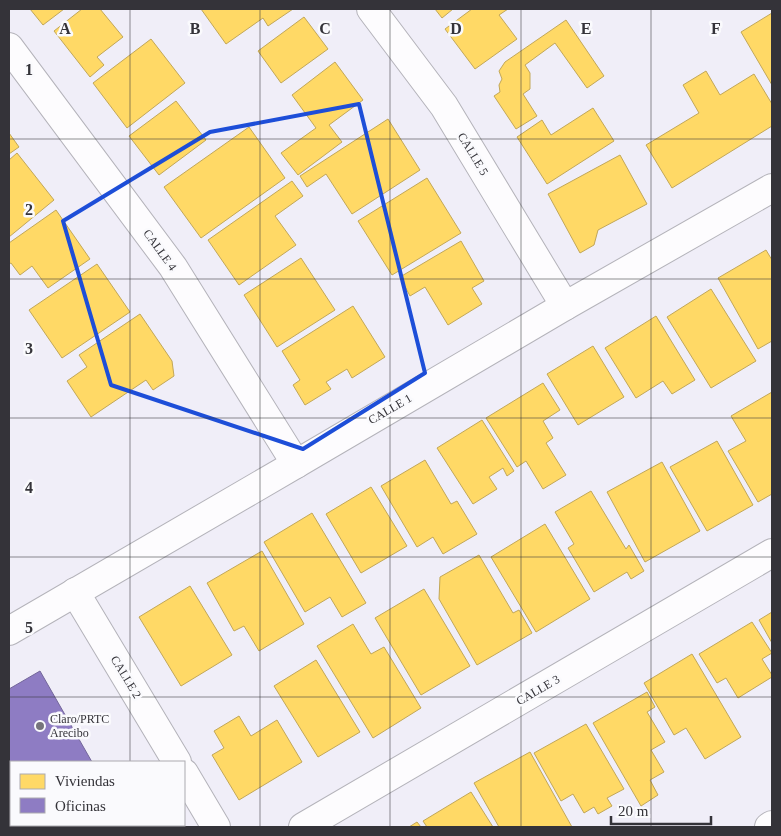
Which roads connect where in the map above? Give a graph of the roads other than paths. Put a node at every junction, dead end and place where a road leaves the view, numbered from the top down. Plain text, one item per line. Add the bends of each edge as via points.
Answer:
1 (371, 9) edge
2 (9, 47) edge
3 (772, 188) edge
4 (565, 306) junction
5 (296, 464) junction
6 (772, 553) edge
7 (75, 592) junction
8 (9, 631) edge
9 (176, 761) edge
10 (185, 775) edge
11 (772, 824) edge
12 (216, 827) edge
13 (303, 827) edge
14 (769, 827) edge

1 - 4 street, CALLE 5 via 444,106
2 - 5 street, CALLE 4 via 173,267
3 - 4 street, CALLE 1
4 - 5 street, CALLE 1
5 - 7 street, CALLE 1
6 - 13 street, CALLE 3
7 - 8 street, CALLE 1
7 - 9 street, CALLE 2
10 - 12 street
11 - 14 street

